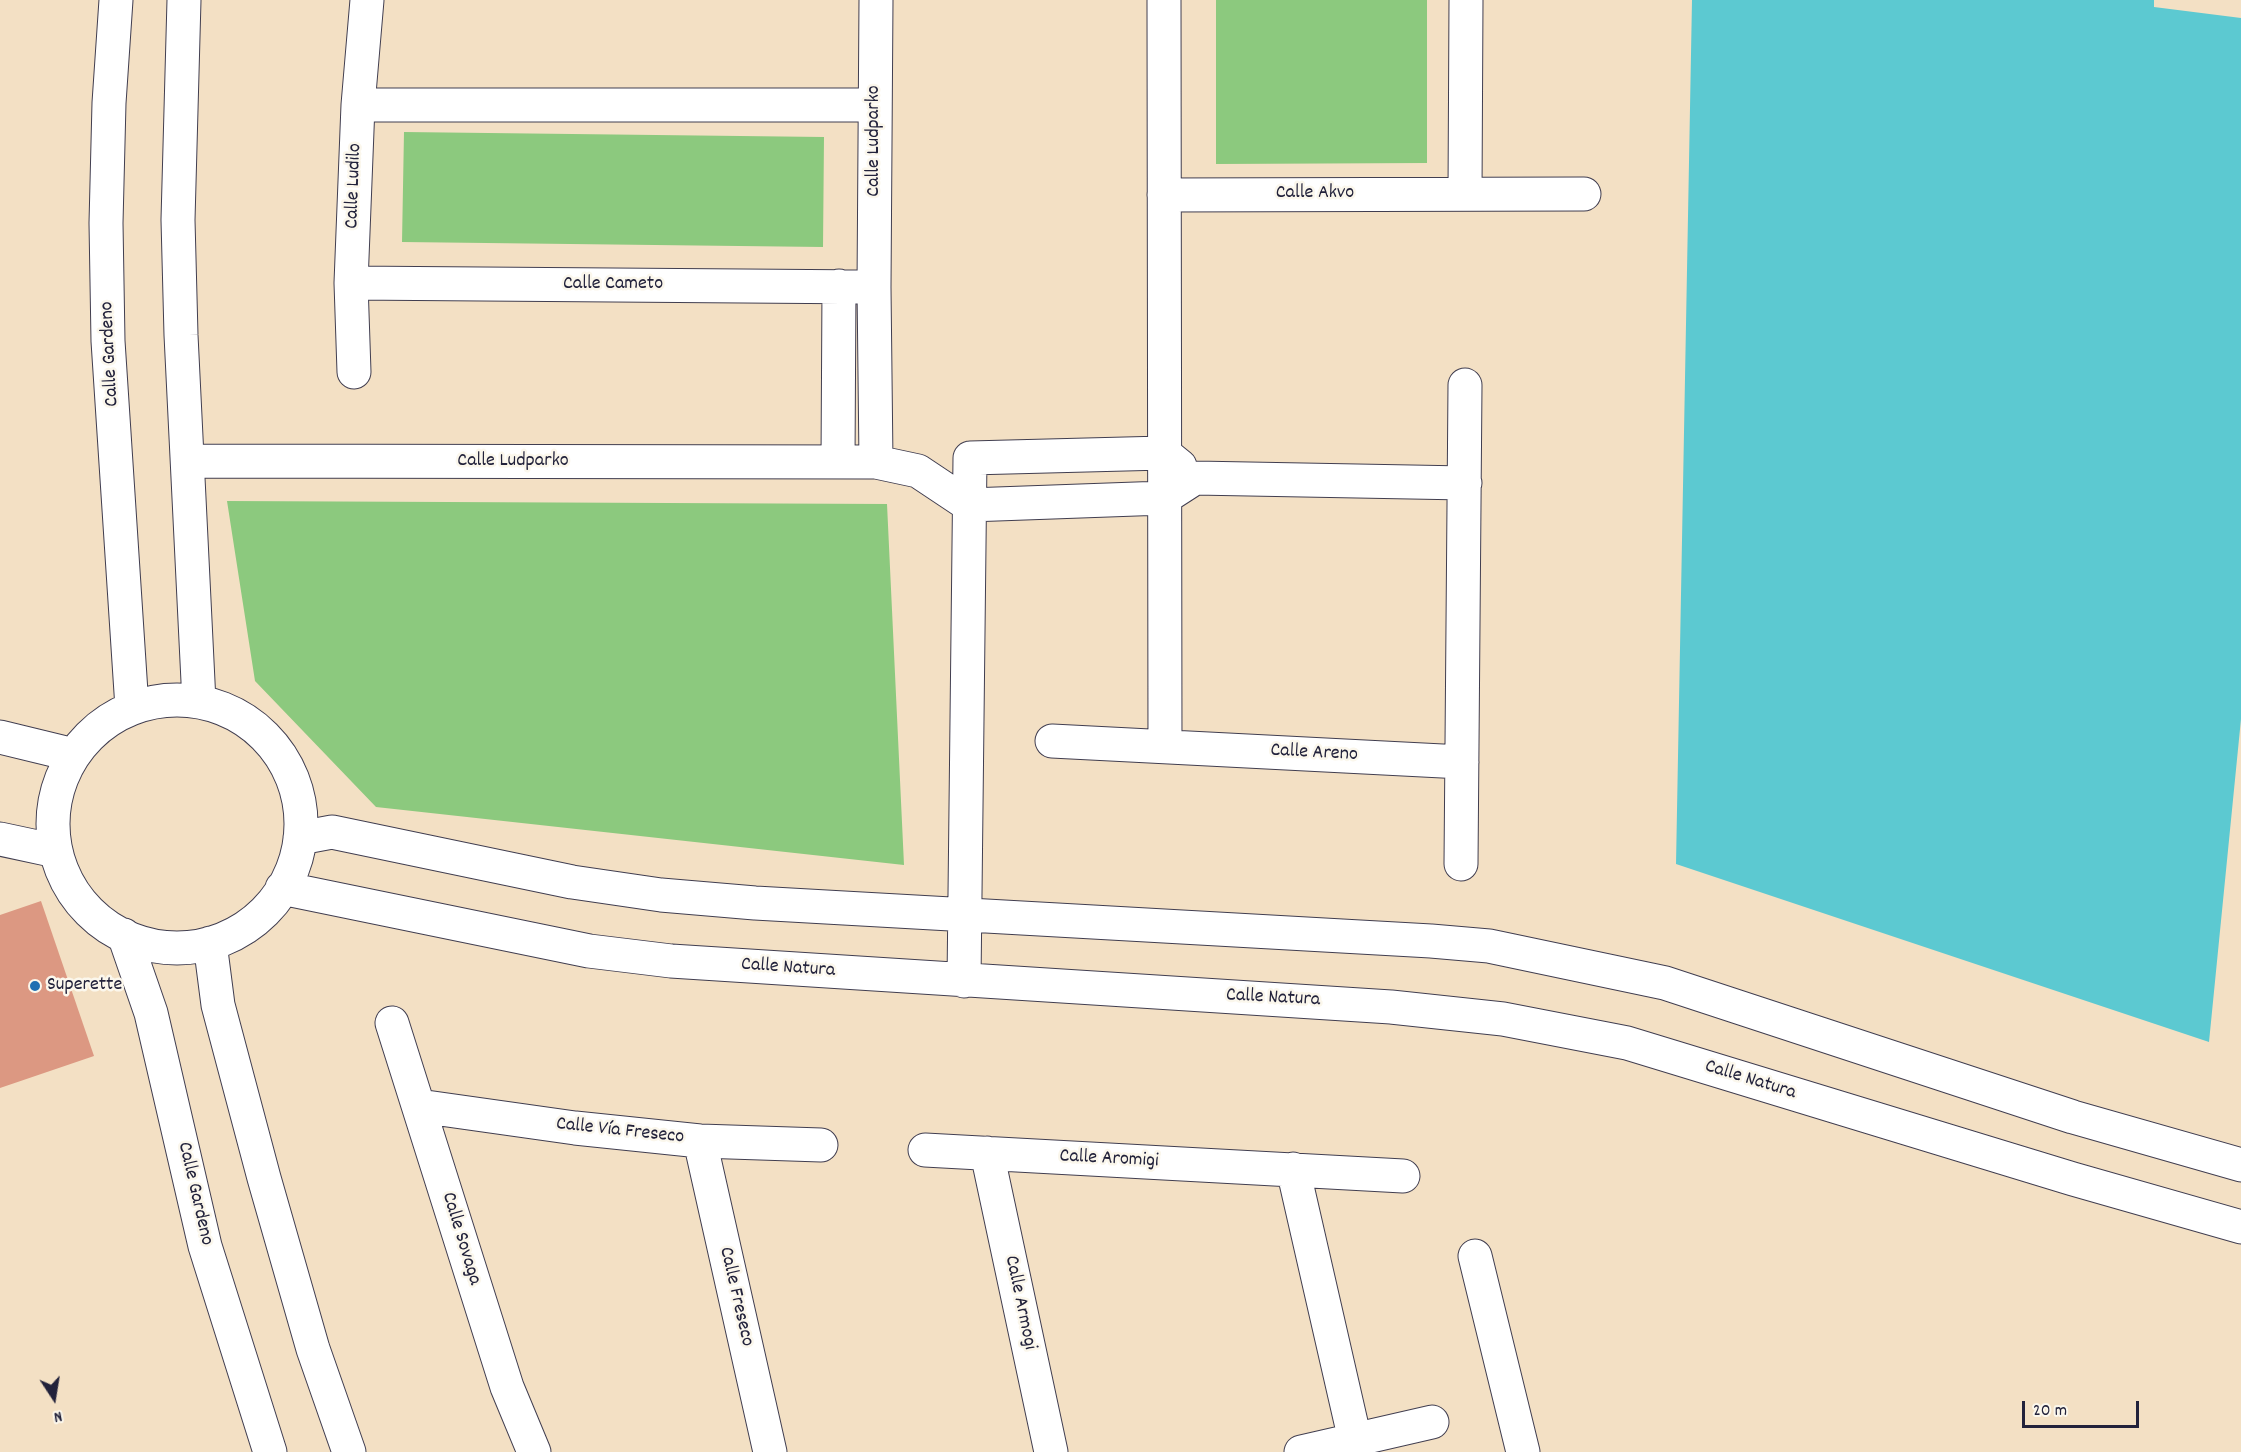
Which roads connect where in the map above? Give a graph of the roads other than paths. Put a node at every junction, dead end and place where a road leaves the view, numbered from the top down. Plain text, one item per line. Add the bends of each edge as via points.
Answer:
1 (116, 0) edge
2 (184, 0) edge
3 (366, 0) edge
4 (876, 0) edge
5 (1164, 0) edge
6 (1466, 0) edge
7 (358, 105) junction
8 (875, 105) junction
9 (1465, 194) junction
10 (1584, 194) dead end
11 (1164, 195) junction
12 (351, 283) junction
13 (839, 286) junction
14 (874, 286) junction
15 (354, 372) dead end
16 (1465, 385) dead end
17 (1164, 453) junction
18 (970, 458) junction
19 (188, 461) junction
20 (838, 462) junction
21 (876, 462) junction
22 (1195, 478) junction
23 (1465, 483) junction
24 (940, 486) junction
25 (1164, 498) junction
26 (969, 505) junction
27 (199, 702) junction
28 (132, 708) junction
29 (0, 737) edge
30 (1052, 741) dead end
31 (1165, 746) junction
32 (74, 755) junction
33 (1462, 762) junction
34 (0, 838) edge
35 (300, 838) junction
36 (56, 851) junction
37 (1461, 864) dead end
38 (282, 888) junction
39 (965, 915) junction
40 (124, 935) junction
41 (210, 943) junction
42 (964, 981) junction
43 (392, 1023) dead end
44 (419, 1106) junction
45 (700, 1141) junction
46 (822, 1145) dead end
47 (925, 1150) dead end
48 (987, 1153) junction
49 (2241, 1166) edge
50 (1293, 1169) junction
51 (1403, 1176) dead end
52 (2241, 1227) edge
53 (1475, 1256) dead end
54 (1432, 1422) dead end
55 (1355, 1440) junction
56 (270, 1452) edge
57 (349, 1452) edge
58 (534, 1452) edge
59 (770, 1452) edge
60 (1052, 1452) edge
61 (1301, 1452) edge
62 (1523, 1452) edge

1 - 28 street, Calle Gardeno via 107,163 108,329
2 - 19 street via 178,220
3 - 7 street, Calle Ludilo
4 - 8 street, Calle Ludparko
5 - 11 street
6 - 9 street
7 - 8 street
7 - 12 street, Calle Ludilo
8 - 14 street, Calle Ludparko
9 - 10 street, Calle Akvo
9 - 11 street, Calle Akvo
11 - 17 street
12 - 13 street, Calle Cameto
12 - 15 street, Calle Ludilo
13 - 14 street, Calle Cameto
13 - 20 street
14 - 21 street, Calle Ludparko
16 - 23 street
17 - 18 street
17 - 22 street
17 - 25 street
18 - 24 street
18 - 26 street
19 - 20 street, Calle Ludparko
19 - 27 street
20 - 21 street, Calle Ludparko
21 - 24 street, Calle Ludparko via 918,471
22 - 23 street
22 - 25 street
23 - 33 street
24 - 26 street, Calle Ludparko
25 - 26 street
25 - 31 street
26 - 39 street
27 - 28 street via 176,700
27 - 35 street via 242,719 277,750 297,792
28 - 32 street via 109,720
29 - 32 street
30 - 31 street, Calle Areno
31 - 33 street, Calle Areno
32 - 36 street via 55,801
33 - 37 street
34 - 36 street
35 - 38 street via 291,873
35 - 39 street via 332,832 572,882 661,895
36 - 40 street via 73,892 104,924
38 - 41 street via 252,923
38 - 42 street, Calle Natura via 589,951 671,961
39 - 42 street
39 - 49 street via 1431,941 1489,946 1570,961 1665,983 2073,1117
40 - 41 street via 144,944 166,947
40 - 56 street, Calle Gardeno via 151,1013 205,1245
41 - 57 street via 218,1005 264,1178 313,1349
42 - 52 street, Calle Natura via 1391,1007 1562,1029 1627,1043
43 - 44 street, Calle Sovaga
44 - 45 street, Calle Vía Freseco
44 - 58 street, Calle Sovaga via 507,1387
45 - 46 street, Calle Vía Freseco
45 - 59 street, Calle Freseco
47 - 48 street, Calle Aromigi
48 - 50 street, Calle Aromigi
48 - 60 street, Calle Armogi
50 - 51 street, Calle Aromigi
50 - 55 street
53 - 62 street
54 - 55 street
55 - 61 street

